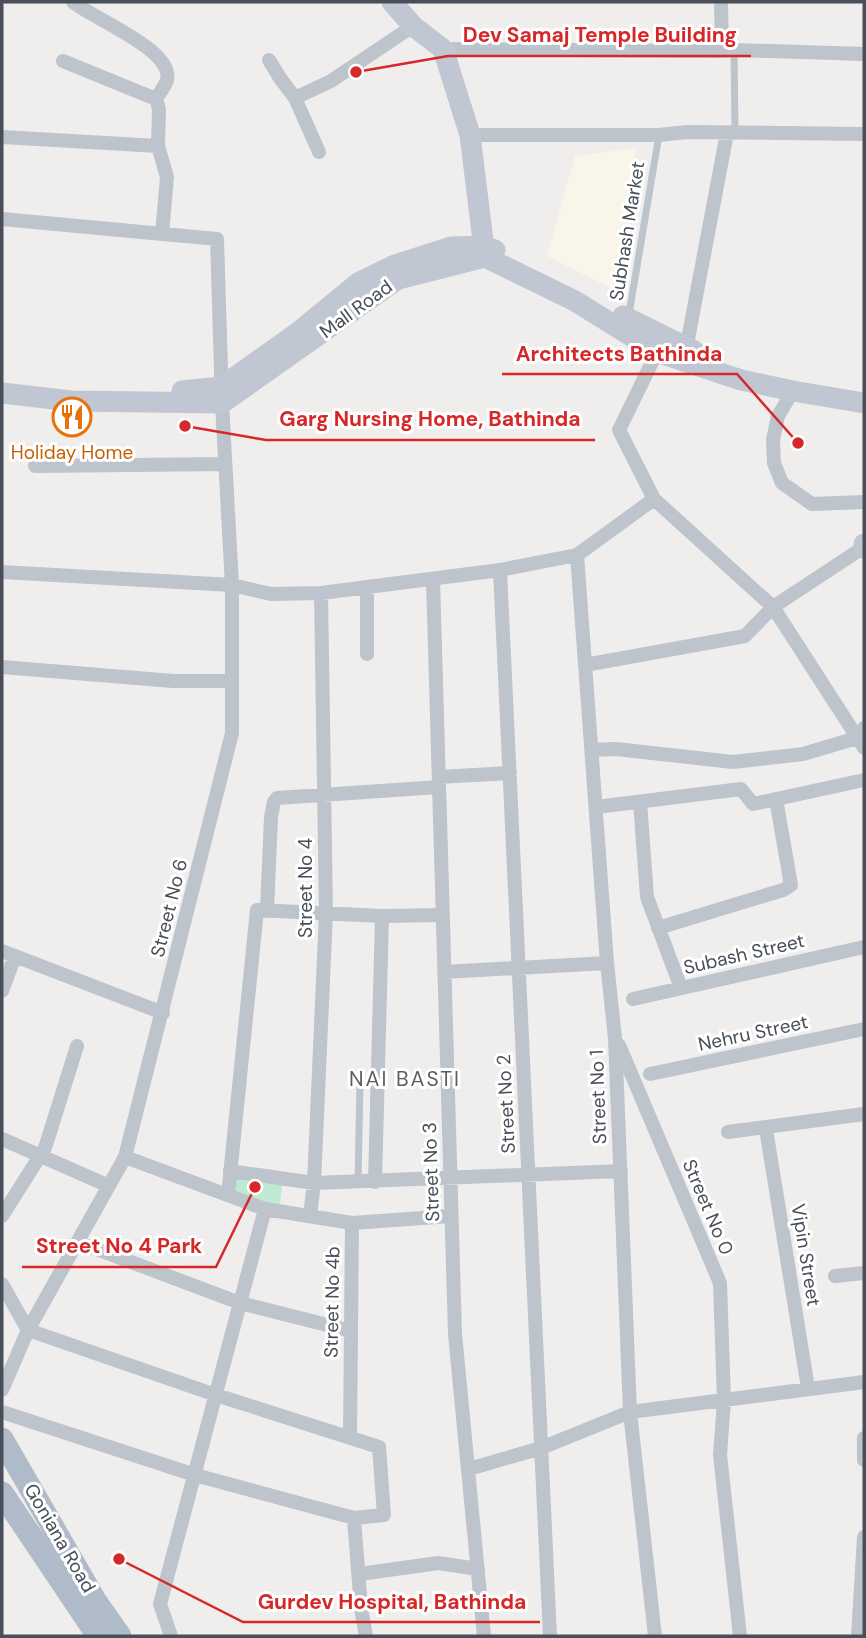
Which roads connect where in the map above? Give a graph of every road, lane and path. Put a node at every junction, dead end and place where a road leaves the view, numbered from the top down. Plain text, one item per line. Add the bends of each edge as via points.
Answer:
1 (392, 2) edge
2 (721, 2) edge
3 (76, 3) edge
4 (413, 26) junction
5 (443, 49) junction
6 (728, 51) junction
7 (864, 54) edge
8 (270, 60) dead end
9 (63, 61) dead end
10 (295, 98) junction
11 (156, 99) junction
12 (731, 133) junction
13 (864, 134) edge
14 (470, 135) junction
15 (659, 135) junction
16 (2, 137) edge
17 (158, 146) junction
18 (319, 152) dead end
19 (2, 219) edge
20 (162, 234) junction
21 (485, 252) junction
22 (627, 326) junction
23 (657, 352) junction
24 (686, 354) junction
25 (2, 382) edge
26 (864, 389) edge
27 (793, 391) junction
28 (2, 393) edge
29 (222, 395) junction
30 (864, 403) edge
31 (225, 464) junction
32 (35, 466) dead end
33 (654, 499) junction
34 (864, 502) edge
35 (864, 546) edge
36 (577, 555) junction
37 (500, 570) junction
38 (2, 572) edge
39 (433, 579) junction
40 (232, 585) junction
41 (367, 587) junction
42 (321, 593) junction
43 (773, 607) junction
44 (367, 653) dead end
45 (585, 665) junction
46 (2, 667) edge
47 (232, 681) junction
48 (862, 738) edge
49 (592, 750) junction
50 (510, 773) junction
51 (864, 780) edge
52 (439, 782) junction
53 (324, 795) junction
54 (776, 799) junction
55 (640, 802) junction
56 (596, 807) junction
57 (267, 911) junction
58 (326, 913) junction
59 (443, 915) junction
60 (382, 916) junction
61 (658, 928) junction
62 (864, 947) edge
63 (8, 954) edge
64 (607, 964) junction
65 (519, 969) junction
66 (444, 972) junction
67 (681, 988) junction
68 (2, 991) edge
69 (633, 999) dead end
70 (163, 1013) junction
71 (864, 1029) edge
72 (615, 1038) junction
73 (77, 1046) dead end
74 (650, 1074) dead end
75 (360, 1082) dead end
76 (864, 1114) edge
77 (766, 1129) junction
78 (728, 1132) dead end
79 (2, 1139) edge
80 (40, 1156) junction
81 (125, 1157) junction
82 (230, 1171) junction
83 (621, 1171) junction
84 (529, 1175) junction
85 (450, 1179) junction
86 (374, 1182) junction
87 (314, 1183) junction
88 (358, 1183) junction
89 (109, 1186) junction
90 (228, 1195) junction
91 (265, 1209) junction
92 (2, 1216) edge
93 (310, 1216) junction
94 (451, 1216) junction
95 (352, 1223) junction
96 (78, 1242) junction
97 (864, 1273) edge
98 (835, 1276) dead end
99 (2, 1284) edge
100 (240, 1303) junction
101 (28, 1330) junction
102 (351, 1331) junction
103 (864, 1382) edge
104 (808, 1388) junction
105 (2, 1390) edge
106 (216, 1395) junction
107 (724, 1401) junction
108 (2, 1412) edge
109 (630, 1412) junction
110 (2, 1438) edge
111 (351, 1438) junction
112 (864, 1438) edge
113 (541, 1448) junction
114 (864, 1460) edge
115 (469, 1469) junction
116 (195, 1475) junction
117 (2, 1493) edge
118 (354, 1518) junction
119 (864, 1537) edge
120 (478, 1569) junction
121 (360, 1574) junction
122 (98, 1636) edge
123 (120, 1636) edge
124 (171, 1636) edge
125 (366, 1636) edge
126 (484, 1636) edge
127 (550, 1636) edge
128 (655, 1636) edge
129 (740, 1636) edge
130 (858, 1636) edge

1 - 4 main road
2 - 6 street
3 - 11 street via 151,49 164,64 167,82
4 - 5 main road
4 - 10 street via 331,81
5 - 6 street
5 - 14 main road
6 - 7 street
6 - 12 lane
8 - 10 street
9 - 11 street
10 - 18 street
11 - 17 street
12 - 13 street
12 - 15 street
12 - 24 street
14 - 15 street
14 - 21 main road
15 - 22 lane, Subhash Market
16 - 17 street
17 - 20 street via 167,177
19 - 20 street
20 - 29 street, Street No 6 via 216,239
21 - 22 main road
21 - 29 main road, Mall Road via 398,279
22 - 23 main road
22 - 24 main road
23 - 24 main road
23 - 33 street via 619,430
24 - 26 main road via 751,372
24 - 27 main road via 741,380
25 - 29 main road
27 - 30 main road
27 - 34 street via 778,416 773,440 774,463 782,483 812,504
28 - 29 main road via 71,401
29 - 31 street, Street No 6
31 - 32 street
31 - 40 street, Street No 6
33 - 36 street
33 - 43 street
35 - 43 street
36 - 37 street
36 - 45 street, Street No 1
37 - 39 street
37 - 50 street, Street No 2
38 - 40 street
39 - 41 street
39 - 52 street, Street No 3
40 - 42 street via 271,594
40 - 47 street, Street No 6
41 - 42 street
41 - 44 street
42 - 53 street, Street No 4
43 - 45 street via 744,636
43 - 48 street
45 - 49 street, Street No 1
46 - 47 street via 173,681
47 - 70 street, Street No 6 via 232,733
48 - 49 street via 803,754 733,762
49 - 56 street, Street No 1
50 - 52 street
50 - 65 street, Street No 2
51 - 54 street
52 - 53 street
52 - 59 street, Street No 3
53 - 57 street via 274,802
53 - 58 street, Street No 4
54 - 55 street via 753,804 741,789
54 - 61 street via 791,885
55 - 56 street
55 - 61 street via 647,897
56 - 64 street, Street No 1
57 - 58 street
57 - 82 street via 257,911
58 - 60 street
58 - 87 street, Street No 4
59 - 60 street
59 - 66 street, Street No 3
60 - 86 street
61 - 67 street
62 - 67 street, Subash Street
63 - 68 street
63 - 70 street
64 - 65 street
64 - 72 street, Street No 1
65 - 66 street
65 - 84 street, Street No 2
66 - 85 street, Street No 3
67 - 69 street, Subash Street
70 - 81 street, Street No 6
71 - 74 street, Nehru Street
72 - 83 street, Street No 1
72 - 107 street, Street No 0 via 720,1283
73 - 80 street
75 - 88 lane
76 - 77 street
77 - 78 street
77 - 104 street, Vipin Street
79 - 80 street
80 - 89 street
80 - 92 street
81 - 89 street, Street No 6
81 - 90 street
82 - 87 street
82 - 90 street
83 - 84 street
83 - 109 street, Street No 1
84 - 85 street
84 - 113 street, Street No 2
85 - 86 street
85 - 94 street, Street No 3
86 - 88 street
87 - 88 street
87 - 93 street, Street No 4
89 - 96 street, Street No 6
90 - 91 street
91 - 93 street
91 - 100 street
93 - 95 street
94 - 95 street, Street No 4b
94 - 115 street, Street No 3 via 455,1334
95 - 102 street, Street No 4b
96 - 100 street
96 - 101 street, Street No 6
97 - 98 street
99 - 101 street
100 - 102 street
100 - 106 street
101 - 105 street, Street No 6
101 - 106 street
102 - 111 street, Street No 4b
103 - 104 street
104 - 107 street
106 - 111 street
106 - 116 street
107 - 109 street
107 - 129 street, Street No 0 via 720,1455
108 - 116 street
109 - 113 street
109 - 128 street, Street No 1
110 - 123 main road, Goniana Road
111 - 118 street via 379,1447 384,1515
112 - 114 street
113 - 115 street
113 - 127 street, Street No 2
115 - 120 street, Street No 3
116 - 118 street
116 - 124 street via 160,1604
117 - 122 main road
118 - 121 street
119 - 130 street
120 - 121 street via 438,1563
120 - 126 street, Street No 3
121 - 125 street

